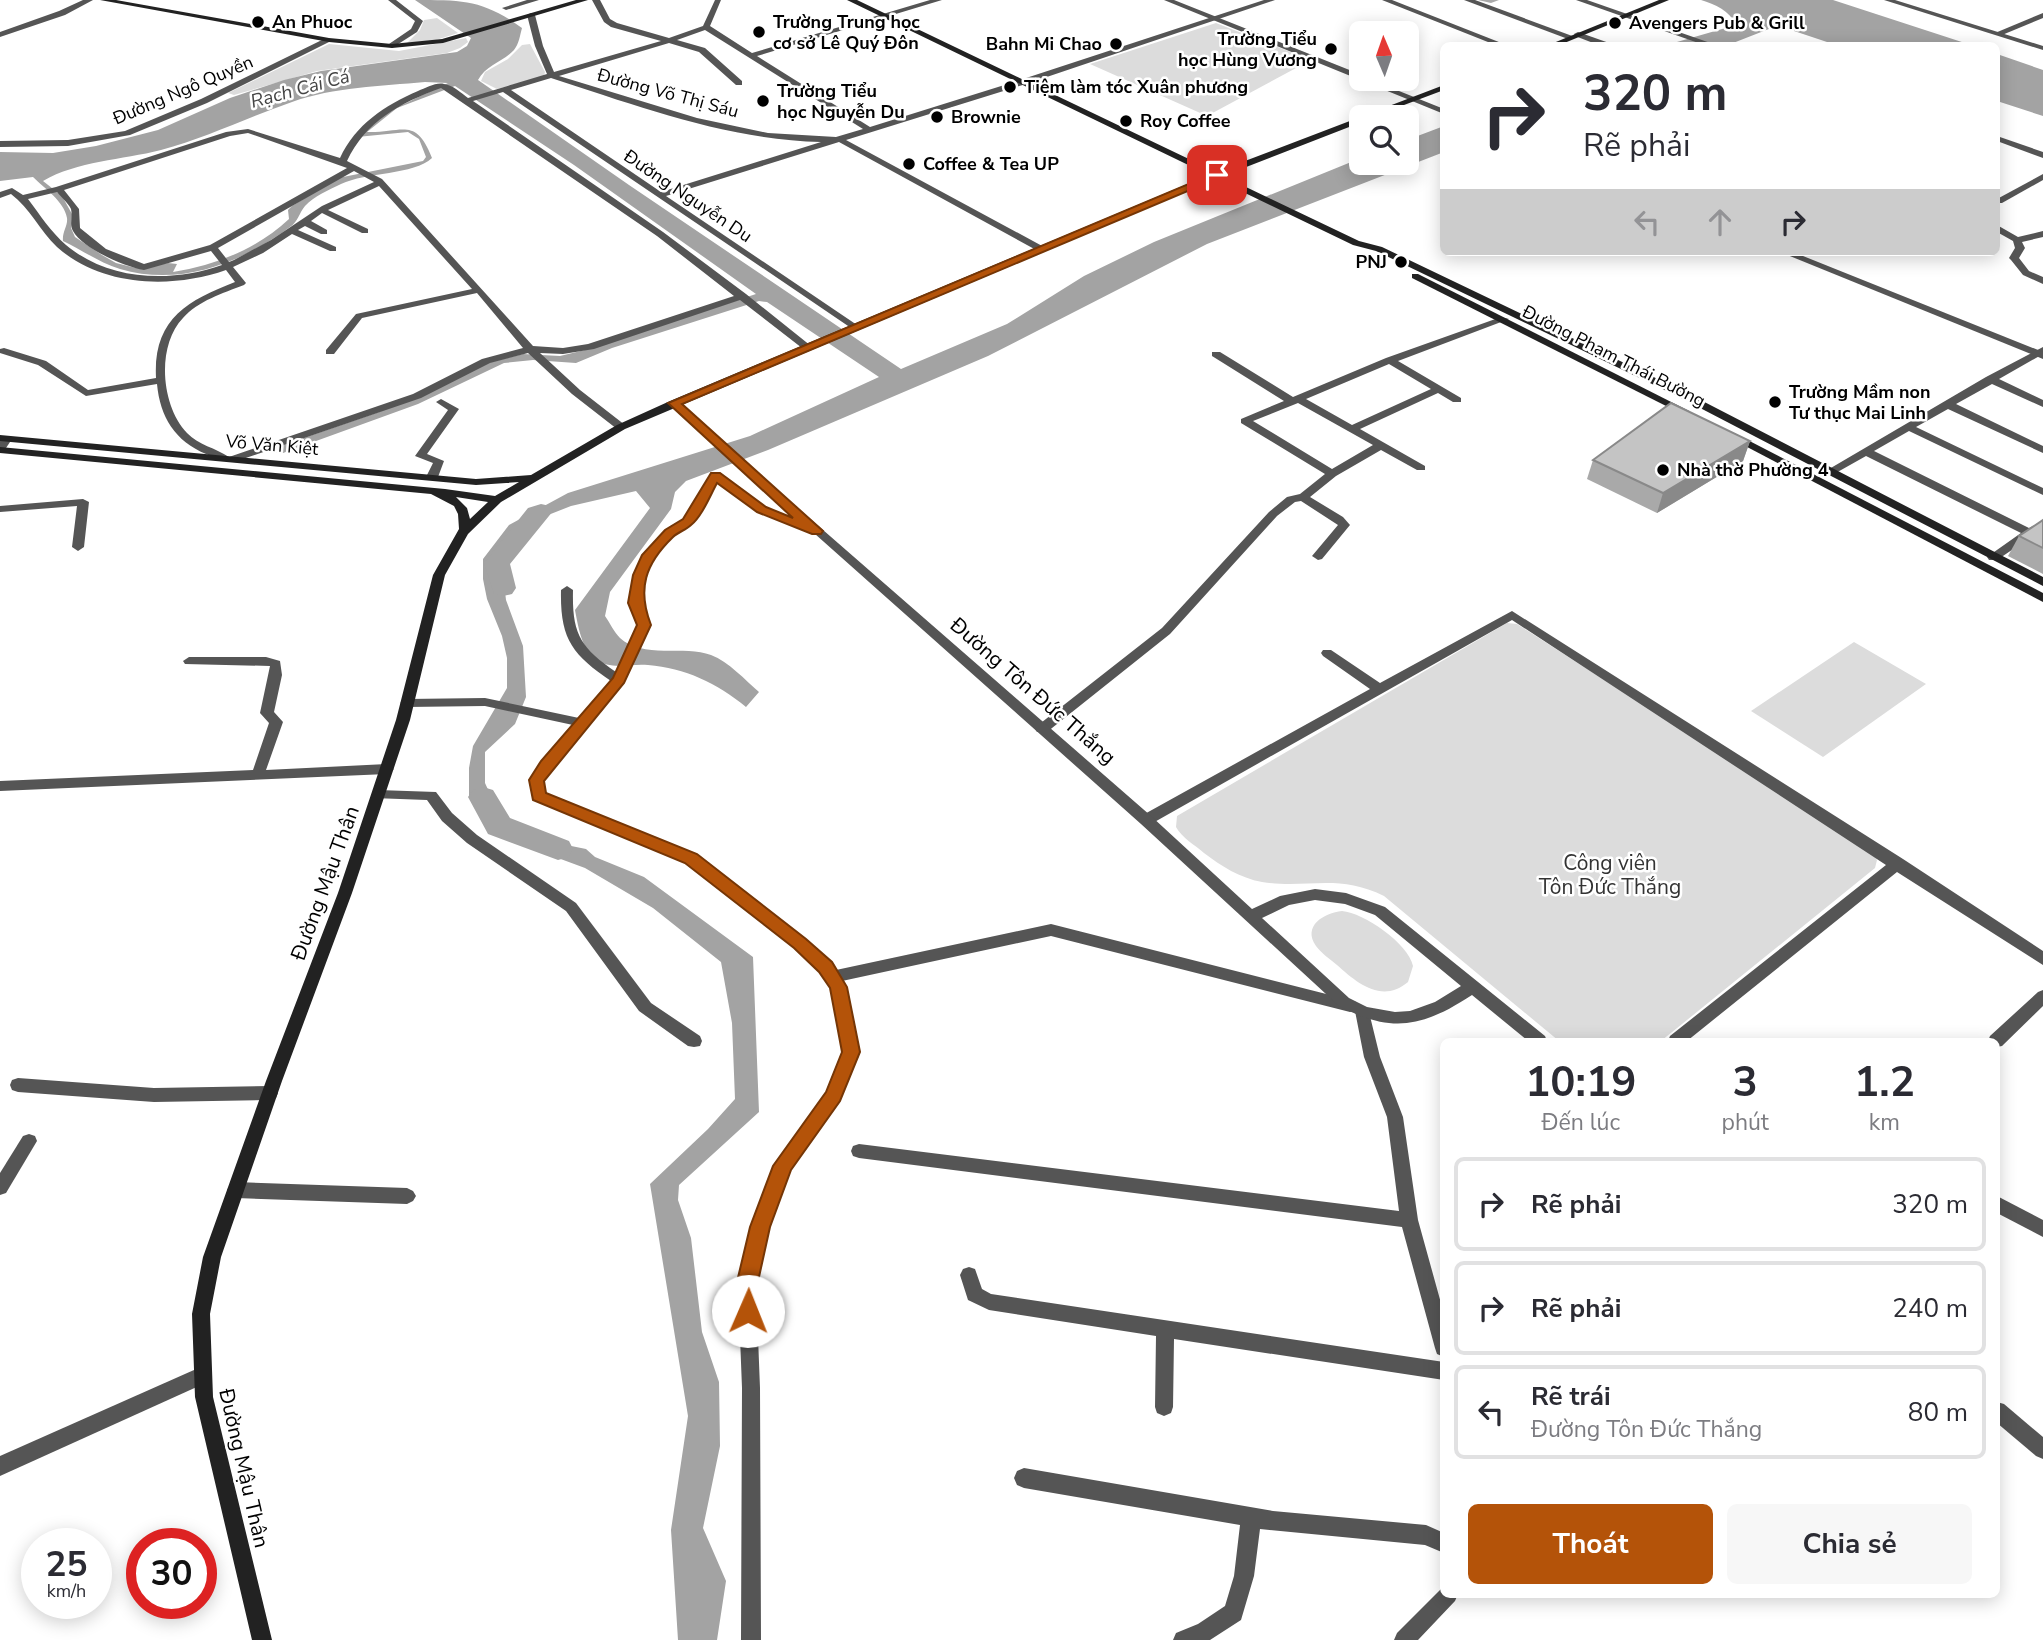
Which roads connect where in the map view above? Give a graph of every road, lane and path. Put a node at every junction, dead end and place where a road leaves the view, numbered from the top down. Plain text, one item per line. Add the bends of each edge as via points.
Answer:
1 (89, 0) edge
2 (104, 0) edge
3 (392, 0) edge
4 (535, 0) edge
5 (584, 0) edge
6 (596, 0) edge
7 (710, 0) edge
8 (719, 0) edge
9 (851, 0) edge
10 (938, 0) edge
11 (1168, 0) edge
12 (1271, 0) edge
13 (1386, 0) edge
14 (1468, 0) edge
15 (1580, 0) edge
16 (1665, 0) edge
17 (1888, 0) edge
18 (510, 11) junction
19 (531, 15) junction
20 (1626, 15) junction
21 (2043, 15) edge
22 (884, 16) junction
23 (1212, 19) junction
24 (706, 26) junction
25 (1999, 33) junction
26 (0, 35) edge
27 (1575, 35) junction
28 (329, 40) junction
29 (671, 40) junction
30 (1496, 42) edge
31 (1558, 42) edge
32 (1597, 42) edge
33 (1705, 42) edge
34 (392, 46) junction
35 (2043, 48) edge
36 (752, 55) junction
37 (1349, 73) edge
38 (552, 76) junction
39 (1023, 82) junction
40 (739, 83) dead end
41 (1440, 89) edge
42 (503, 90) junction
43 (1394, 91) edge
44 (1413, 99) junction
45 (472, 100) junction
46 (1397, 105) edge
47 (1440, 110) edge
48 (1349, 123) edge
49 (870, 130) junction
50 (2000, 139) edge
51 (841, 140) junction
52 (0, 144) edge
53 (2043, 155) edge
54 (342, 162) junction
55 (357, 168) junction
56 (1217, 175) junction
57 (2043, 177) edge
58 (380, 183) junction
59 (52, 191) junction
60 (0, 195) edge
61 (659, 195) junction
62 (22, 198) junction
63 (2000, 200) edge
64 (322, 210) junction
65 (304, 222) junction
66 (2000, 230) edge
67 (292, 231) junction
68 (365, 231) dead end
69 (324, 232) dead end
70 (2043, 234) edge
71 (2017, 240) junction
72 (1356, 243) junction
73 (214, 249) junction
74 (333, 249) dead end
75 (1041, 249) junction
76 (1795, 256) edge
77 (228, 265) junction
78 (2043, 281) edge
79 (480, 290) junction
80 (743, 296) junction
81 (1516, 313) junction
82 (1504, 319) junction
83 (851, 328) junction
84 (810, 344) junction
85 (4, 351) dead end
86 (531, 351) junction
87 (330, 352) dead end
88 (2040, 353) edge
89 (1216, 354) dead end
90 (1390, 360) junction
91 (1990, 379) junction
92 (162, 380) junction
93 (1438, 389) junction
94 (1457, 400) dead end
95 (1296, 401) junction
96 (441, 402) dead end
97 (674, 403) junction
98 (1947, 404) junction
99 (2043, 404) edge
100 (1696, 417) edge
101 (621, 427) junction
102 (1908, 427) junction
103 (1352, 429) junction
104 (1719, 429) edge
105 (4, 439) edge
106 (1381, 445) junction
107 (0, 449) edge
108 (2043, 450) edge
109 (1867, 452) junction
110 (228, 459) junction
111 (1421, 468) dead end
112 (1830, 472) junction
113 (1332, 474) junction
114 (541, 475) junction
115 (437, 478) junction
116 (482, 482) junction
117 (433, 491) junction
118 (2043, 492) edge
119 (1303, 497) junction
120 (497, 500) junction
121 (1894, 505) junction
122 (0, 509) edge
123 (1882, 513) junction
124 (2043, 524) edge
125 (465, 529) junction
126 (816, 531) junction
127 (2029, 533) junction
128 (78, 547) dead end
129 (1318, 556) dead end
130 (1993, 557) junction
131 (2043, 582) edge
132 (567, 590) dead end
133 (2043, 598) edge
134 (1327, 653) dead end
135 (189, 661) dead end
136 (619, 680) junction
137 (1381, 690) junction
138 (407, 703) junction
139 (582, 723) junction
140 (1042, 729) junction
141 (387, 769) junction
142 (258, 774) junction
143 (0, 786) edge
144 (378, 795) junction
145 (1146, 820) junction
146 (1898, 863) junction
147 (1252, 916) junction
148 (2043, 959) edge
149 (832, 977) junction
150 (1472, 987) junction
151 (2043, 996) edge
152 (1356, 1009) junction
153 (1535, 1038) edge
154 (1680, 1038) edge
155 (1999, 1038) edge
156 (694, 1041) dead end
157 (18, 1085) dead end
158 (270, 1093) junction
159 (29, 1141) dead end
160 (859, 1151) dead end
161 (0, 1188) edge
162 (236, 1191) junction
163 (407, 1196) dead end
164 (2000, 1207) edge
165 (1409, 1220) junction
166 (2043, 1229) edge
167 (969, 1275) dead end
168 (1165, 1328) junction
169 (1440, 1333) edge
170 (1440, 1370) edge
171 (203, 1374) junction
172 (1164, 1407) dead end
173 (2000, 1413) edge
174 (2043, 1449) edge
175 (0, 1466) edge
176 (1024, 1478) dead end
177 (1251, 1518) junction
178 (1440, 1541) edge
179 (1444, 1598) edge
180 (262, 1640) edge
181 (751, 1640) edge
182 (1183, 1640) edge
183 (1405, 1640) edge

1 - 26 street
2 - 28 main road
3 - 34 street via 419,21
4 - 18 street
5 - 19 main road
6 - 29 street via 614,25
7 - 8 street
8 - 24 street
9 - 22 main road, Đường Phạm Thái Bường
10 - 22 street
11 - 23 street
12 - 23 street
13 - 30 street
14 - 27 street
15 - 20 street
16 - 20 main road
17 - 25 street
18 - 19 main road
18 - 34 main road via 456,38
19 - 38 street
20 - 27 main road
20 - 33 street
21 - 25 street
22 - 36 street
22 - 39 main road, Đường Phạm Thái Bường
23 - 37 street
23 - 39 street
24 - 29 street
24 - 36 street
25 - 35 street
27 - 31 main road
27 - 32 street
28 - 34 main road
28 - 52 street, Đường Ngô Quyền via 127,133 68,143
29 - 38 street
29 - 40 street via 702,50
36 - 49 street
38 - 42 street
38 - 51 street, Đường Võ Thị Sáu via 725,126 818,141
39 - 49 street
39 - 56 main road, Đường Phạm Thái Bường
41 - 44 main road, Đường Mậu Thân
42 - 45 street
42 - 61 street, Đường Nguyễn Du
43 - 44 street
44 - 46 main road, Đường Mậu Thân
44 - 47 street
45 - 54 street via 445,87 389,107 354,136
45 - 80 street
48 - 56 main road, Đường Mậu Thân
49 - 51 street
50 - 53 street
51 - 61 street
51 - 75 street
54 - 55 street
54 - 59 street via 248,131
55 - 58 street
55 - 73 street
56 - 72 main road, Đường Phạm Thái Bường
56 - 75 main road, Đường Mậu Thân
57 - 63 street
58 - 64 street
58 - 79 street
59 - 62 street
59 - 73 street via 75,209 75,228 80,235 124,262 144,267
60 - 62 street via 12,191
61 - 83 street, Đường Nguyễn Du
62 - 77 street via 66,250 107,272 184,278
64 - 65 street
64 - 68 street
65 - 67 street
65 - 69 street
66 - 71 street
67 - 74 street
67 - 77 street
70 - 71 street
71 - 78 street via 2020,248 2014,258 2026,273
72 - 81 main road, Đường Phạm Thái Bường via 1379,249
72 - 82 main road, Đường Phạm Thái Bường via 1369,254
73 - 77 street
75 - 83 main road, Đường Mậu Thân
76 - 88 street
77 - 92 street via 241,282 179,316 164,336
79 - 86 street
79 - 87 street via 359,316
80 - 84 street
80 - 86 street via 590,347
81 - 82 main road
81 - 112 main road, Đường Phạm Thái Bường
82 - 90 street
82 - 100 main road, Đường Phạm Thái Bường
83 - 84 main road, Đường Mậu Thân
84 - 97 main road, Đường Mậu Thân
85 - 92 street via 41,363 86,393
86 - 101 street
86 - 110 street via 486,360 417,396
88 - 91 street
89 - 95 street
90 - 93 street
90 - 95 street
91 - 98 street
91 - 99 street
92 - 110 street via 167,413 183,436
93 - 94 street
93 - 103 street
95 - 103 street
95 - 113 street via 1245,421
96 - 115 street via 454,409 420,456 439,461
97 - 101 main road, Đường Mậu Thân
97 - 126 street, Đường Tôn Đức Thắng
98 - 102 street
98 - 108 street
101 - 114 main road, Đường Mậu Thân
102 - 109 street
102 - 118 street
103 - 106 street
104 - 123 main road, Đường Phạm Thái Bường
105 - 107 street
105 - 110 main road, Võ Văn Kiệt
106 - 111 street
106 - 113 street
107 - 117 main road, Võ Văn Kiệt
109 - 112 street
109 - 127 street
110 - 115 main road, Võ Văn Kiệt
112 - 121 main road, Đường Phạm Thái Bường
113 - 119 street
114 - 116 main road, Võ Văn Kiệt
114 - 120 main road, Đường Mậu Thân
115 - 116 main road, Võ Văn Kiệt
115 - 117 main road
116 - 120 main road
117 - 120 main road
117 - 125 main road, Võ Văn Kiệt via 461,505
119 - 129 street via 1344,525
119 - 140 street via 1291,499 1273,514 1166,631
120 - 125 main road, Đường Mậu Thân
121 - 123 main road
121 - 130 main road, Đường Phạm Thái Bường
122 - 128 street via 83,502
123 - 133 main road, Đường Phạm Thái Bường
124 - 127 street
125 - 138 main road, Đường Mậu Thân via 439,575
126 - 136 street via 762,510 715,476 688,522 670,532 649,555 635,603 644,625
126 - 140 street, Đường Tôn Đức Thắng
127 - 130 street
130 - 131 main road, Đường Phạm Thái Bường
132 - 136 street via 569,636 585,656
134 - 137 street
135 - 142 street via 276,664 267,713 276,722
136 - 139 street
137 - 145 street
137 - 146 street via 1512,615
138 - 139 street via 485,702
138 - 141 main road, Đường Mậu Thân
139 - 149 street via 537,780 539,796 691,858 800,943
140 - 145 street, Đường Tôn Đức Thắng
141 - 142 street
141 - 144 main road, Đường Mậu Thân
142 - 143 street
144 - 156 street via 431,795 472,839 571,907 645,1007
144 - 158 main road, Đường Mậu Thân
145 - 147 street, Đường Tôn Đức Thắng
146 - 148 street
146 - 154 street
147 - 150 street via 1309,893 1354,899 1380,911
147 - 152 street, Đường Tôn Đức Thắng
149 - 152 street via 1051,930
149 - 181 street via 851,1052 833,1096 782,1166 760,1227 747,1286
150 - 152 street via 1437,1009 1409,1018 1379,1017
150 - 153 street
151 - 155 street
152 - 165 street via 1395,1117
157 - 158 street via 153,1095
158 - 162 main road, Đường Mậu Thân
159 - 161 street
160 - 165 street
162 - 163 street
162 - 171 main road, Đường Mậu Thân via 212,1257 201,1314
164 - 166 street
165 - 169 street
167 - 168 street via 974,1294 989,1302
168 - 170 street
168 - 172 street
171 - 175 street
171 - 180 main road, Đường Mậu Thân via 204,1397
173 - 174 street
176 - 177 street
177 - 178 street via 1426,1535
177 - 182 street via 1244,1577 1234,1613
179 - 183 street

